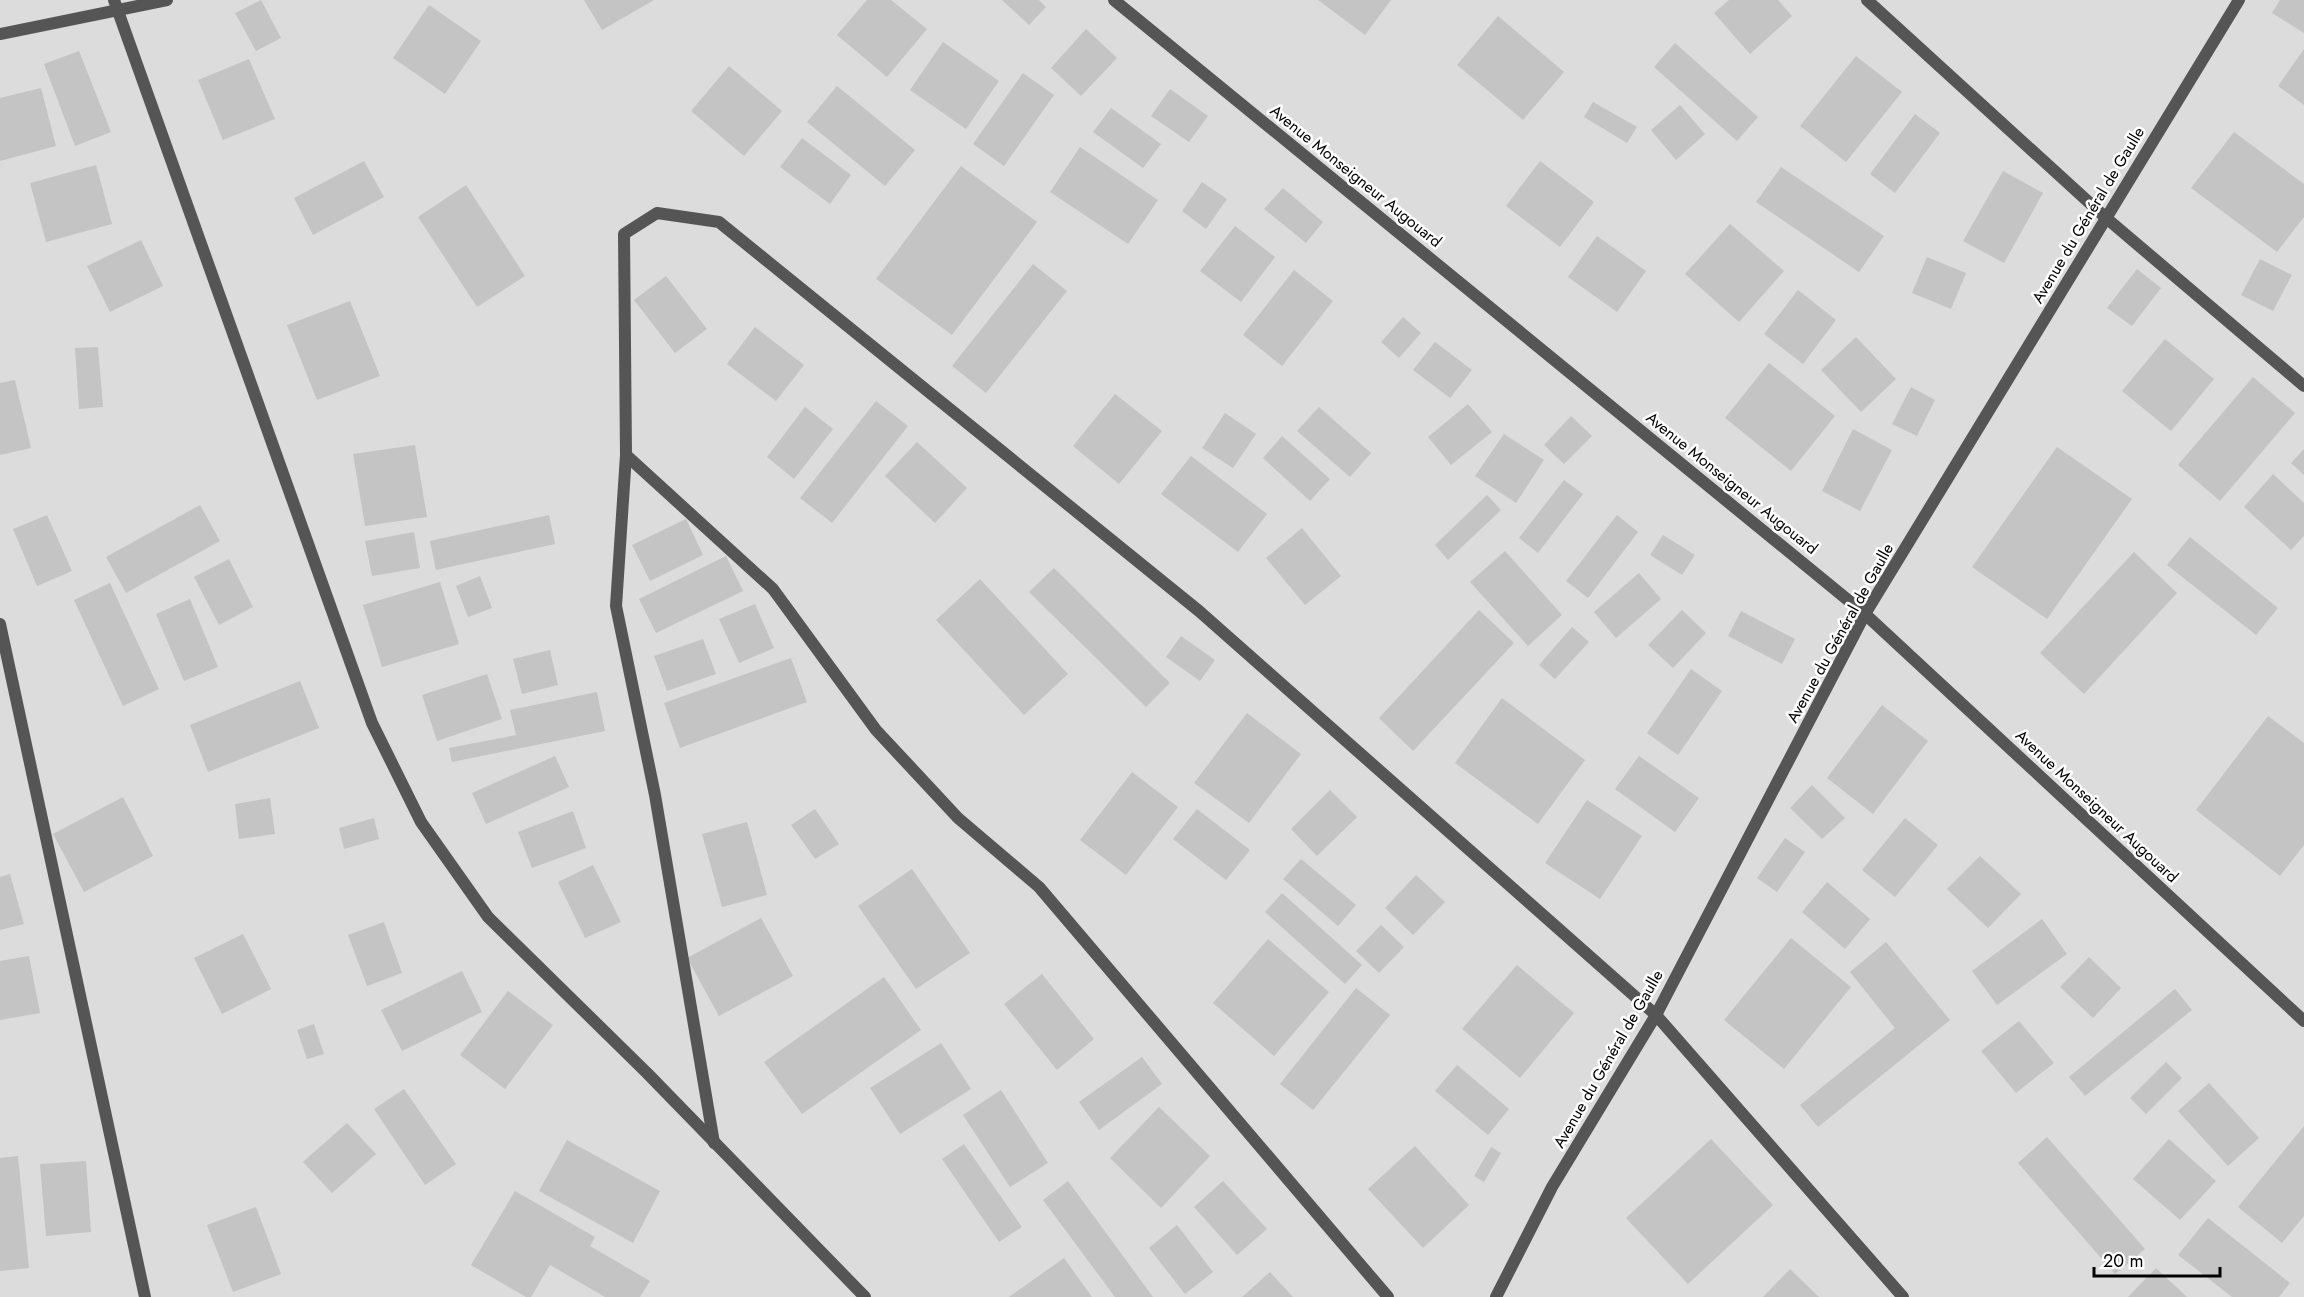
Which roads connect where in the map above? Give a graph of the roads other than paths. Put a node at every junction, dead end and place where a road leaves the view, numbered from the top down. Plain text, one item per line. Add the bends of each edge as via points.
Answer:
1 (167, 0) edge
2 (1114, 0) edge
3 (1867, 0) edge
4 (2239, 0) edge
5 (116, 5) edge
6 (0, 34) edge
7 (2105, 217) junction
8 (2304, 386) edge
9 (626, 455) junction
10 (1865, 614) junction
11 (0, 624) edge
12 (1656, 1015) junction
13 (2304, 1021) edge
14 (714, 1143) junction
15 (145, 1297) edge
16 (865, 1297) edge
17 (1388, 1297) edge
18 (1496, 1297) edge
19 (1903, 1297) edge

1 - 5 street
2 - 10 street, Avenue Monseigneur Augouard
3 - 7 street
4 - 7 street, Avenue du Général de Gaulle
5 - 6 street
5 - 14 street via 372,723 421,822 488,917
7 - 8 street
7 - 10 street, Avenue du Général de Gaulle
9 - 12 street via 624,234 657,213 719,222 1199,611
9 - 14 street via 616,606 655,795
9 - 17 street via 773,589 876,730 958,818 1038,887
10 - 12 street, Avenue du Général de Gaulle
10 - 13 street, Avenue Monseigneur Augouard
11 - 15 street
12 - 18 street, Avenue du Général de Gaulle via 1552,1187
12 - 19 street
14 - 16 street

